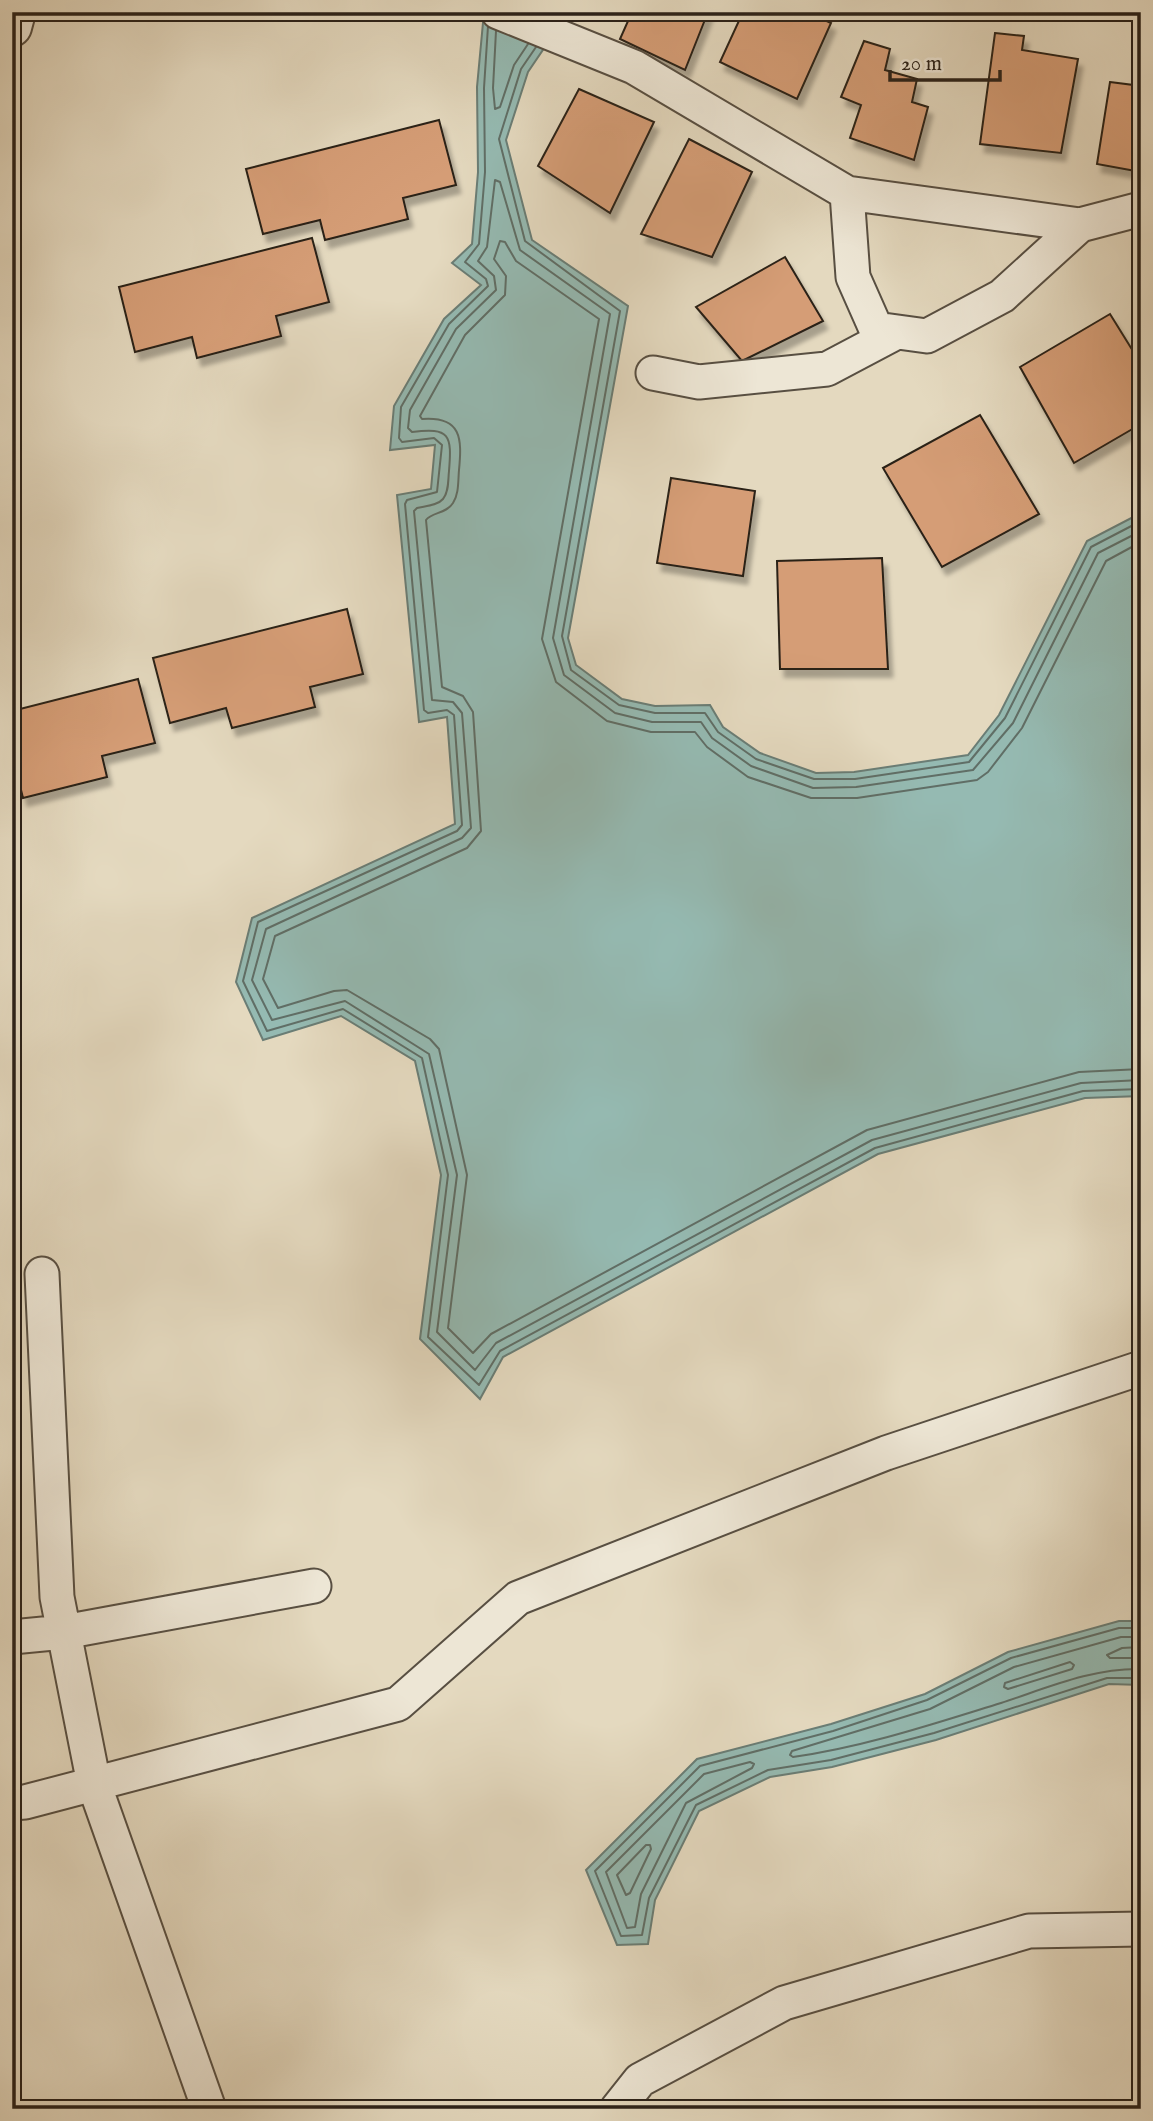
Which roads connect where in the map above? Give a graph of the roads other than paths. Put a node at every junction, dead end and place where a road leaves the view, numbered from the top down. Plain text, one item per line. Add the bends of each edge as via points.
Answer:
1 (16, 12) edge
2 (498, 12) edge
3 (12, 27) edge
4 (847, 193) junction
5 (1141, 209) edge
6 (1080, 225) junction
7 (897, 332) junction
8 (653, 373) dead end
9 (42, 1274) dead end
10 (1141, 1368) edge
11 (314, 1586) dead end
12 (64, 1632) junction
13 (12, 1637) edge
14 (94, 1784) junction
15 (12, 1803) edge
16 (1141, 1929) edge
17 (209, 2109) edge
18 (617, 2109) edge

1 - 3 street
2 - 4 street via 634,68
4 - 6 street
4 - 7 street via 853,277 876,329
5 - 6 street
6 - 7 street via 1002,296 927,336
7 - 8 street via 827,369 699,382
9 - 12 street via 57,1597
10 - 14 street via 886,1453 518,1598 398,1703
11 - 12 street
12 - 13 street
12 - 14 street
14 - 15 street
14 - 17 street
16 - 18 street via 1029,1931 784,2003 640,2080

